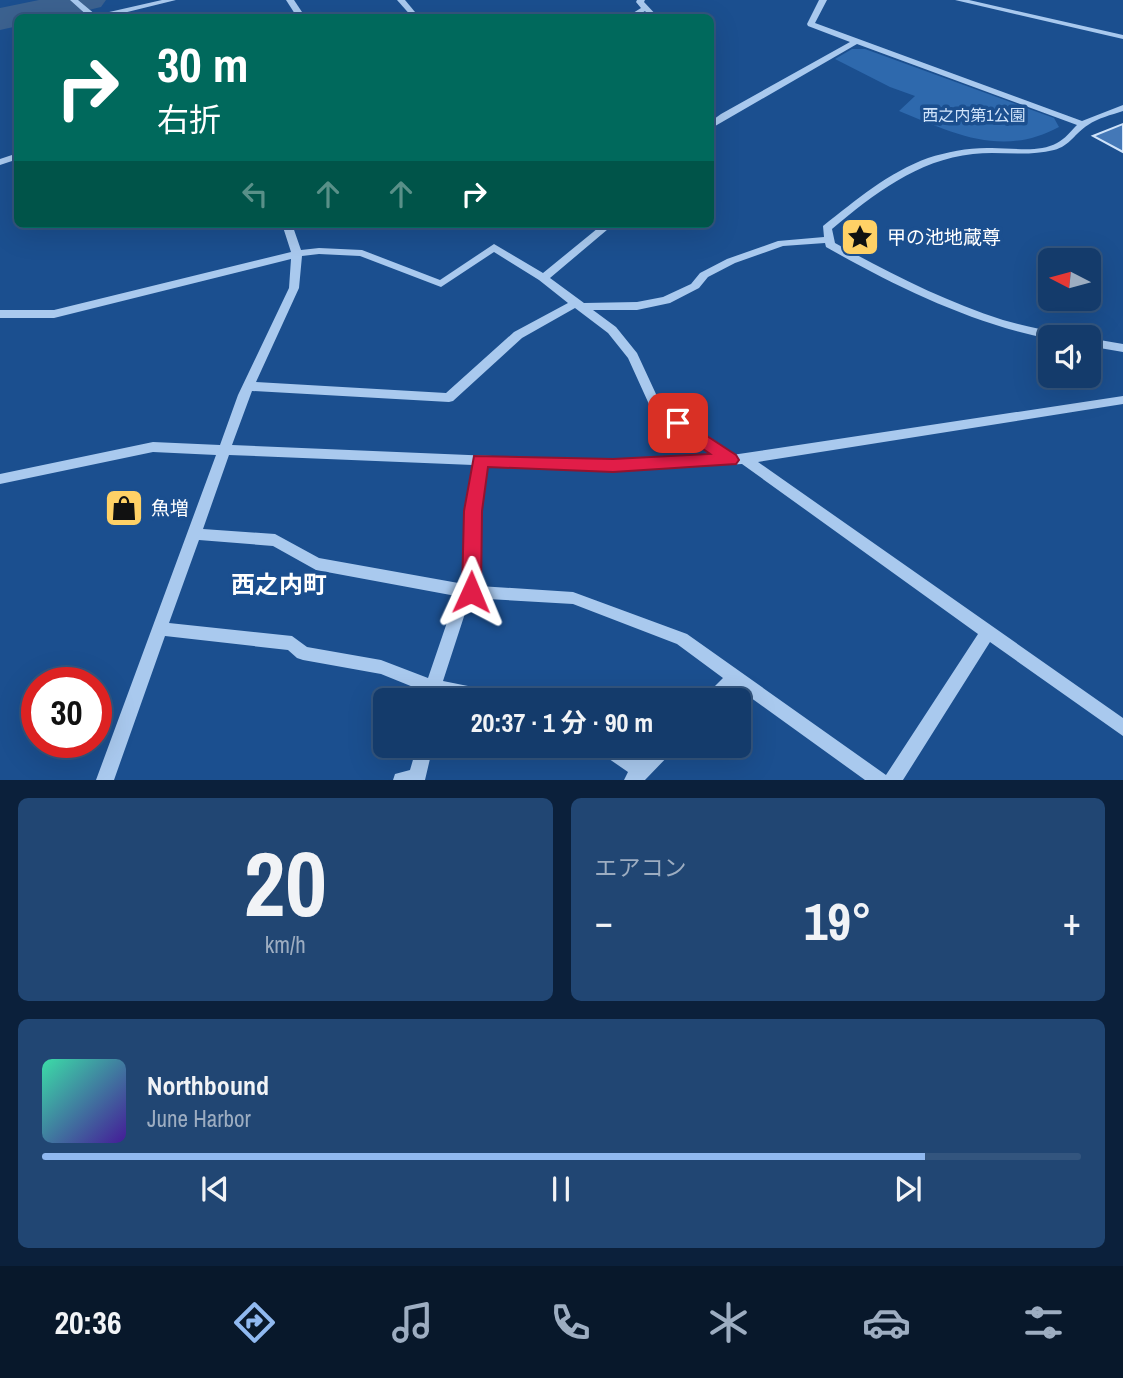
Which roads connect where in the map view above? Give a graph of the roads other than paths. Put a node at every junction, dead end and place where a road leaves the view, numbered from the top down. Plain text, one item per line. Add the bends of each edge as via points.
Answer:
1 (74, 0) edge
2 (172, 0) edge
3 (290, 0) edge
4 (401, 0) edge
5 (641, 0) edge
6 (823, 0) edge
7 (959, 0) edge
8 (646, 8) junction
9 (298, 12) dead end
10 (92, 14) edge
11 (104, 14) edge
12 (413, 14) edge
13 (635, 14) edge
14 (652, 14) edge
15 (1123, 37) edge
16 (857, 41) junction
17 (1123, 108) edge
18 (714, 123) edge
19 (1083, 124) junction
20 (288, 228) edge
21 (604, 228) edge
22 (829, 240) junction
23 (297, 254) junction
24 (543, 278) junction
25 (579, 305) junction
26 (0, 314) edge
27 (1038, 332) edge
28 (1101, 344) edge
29 (1123, 348) edge
30 (248, 386) junction
31 (1123, 400) edge
32 (226, 449) junction
33 (737, 459) junction
34 (480, 460) junction
35 (0, 479) edge
36 (195, 534) junction
37 (468, 592) junction
38 (160, 629) junction
39 (988, 632) junction
40 (735, 677) junction
41 (427, 688) edge
42 (437, 688) edge
43 (724, 688) edge
44 (1123, 728) edge
45 (422, 758) edge
46 (618, 758) edge
47 (654, 758) edge
48 (636, 775) edge
49 (105, 779) edge
50 (401, 779) edge
51 (880, 779) edge
52 (893, 779) edge

1 - 10 street
2 - 11 street
3 - 9 street
4 - 12 street
5 - 8 street
6 - 16 street via 811,24
7 - 15 street
8 - 13 street
8 - 14 street
16 - 18 street
16 - 19 street
17 - 19 street
19 - 22 street via 1061,146 1029,152 973,151 931,159 902,171 827,228
20 - 23 street
21 - 24 street
22 - 25 street via 782,243 731,261 666,300 636,306
22 - 27 street via 830,245 876,271 985,318
23 - 24 street via 362,253 441,284 494,247
23 - 26 street via 54,314
23 - 30 street via 294,288
24 - 25 street
25 - 30 street via 517,335 449,398
25 - 33 street via 612,330 633,356 657,410
28 - 29 street
30 - 32 street
31 - 33 street
32 - 34 street
32 - 35 street via 153,447
32 - 36 street
33 - 34 street via 613,466
33 - 39 street
34 - 37 street
36 - 37 street via 275,540 316,565
36 - 38 street
37 - 40 street via 573,598 682,639
37 - 42 street
38 - 41 street via 292,643 303,653 382,667
38 - 49 street
39 - 44 street
39 - 52 street
40 - 43 street
40 - 51 street
45 - 50 street via 417,777
46 - 48 street
47 - 48 street

